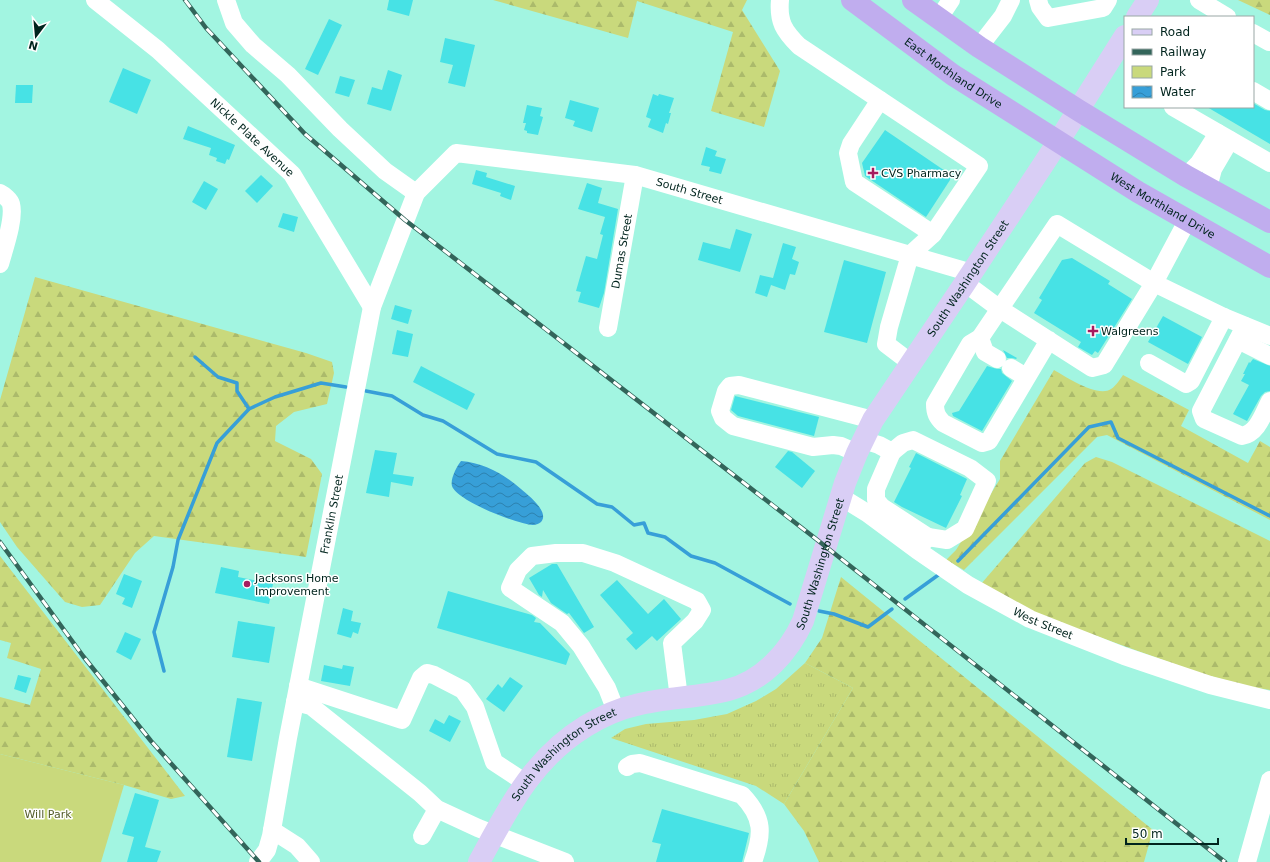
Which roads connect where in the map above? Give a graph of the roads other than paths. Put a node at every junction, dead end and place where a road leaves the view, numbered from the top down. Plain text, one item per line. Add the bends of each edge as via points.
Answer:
1 (96, 0) edge
2 (226, 0) edge
3 (780, 0) edge
4 (852, 0) edge
5 (914, 0) edge
6 (951, 0) edge
7 (1011, 0) edge
8 (1038, 0) edge
9 (1108, 0) edge
10 (1148, 0) edge
11 (1199, 0) edge
12 (1138, 16) edge
13 (1225, 16) edge
14 (939, 18) junction
15 (1254, 34) edge
16 (1124, 38) edge
17 (1269, 42) edge
18 (979, 47) junction
19 (1254, 92) edge
20 (880, 100) junction
21 (1270, 101) edge
22 (1177, 108) edge
23 (1078, 110) junction
24 (1224, 136) junction
25 (1058, 142) junction
26 (1270, 163) edge
27 (635, 175) junction
28 (1186, 176) junction
29 (1208, 188) junction
30 (0, 193) edge
31 (416, 193) junction
32 (1187, 220) junction
33 (1270, 222) edge
34 (933, 234) junction
35 (910, 255) junction
36 (0, 264) edge
37 (1270, 267) edge
38 (969, 278) junction
39 (1154, 283) junction
40 (372, 307) junction
41 (1000, 309) junction
42 (1224, 317) junction
43 (608, 328) dead end
44 (1241, 333) junction
45 (1270, 336) edge
46 (980, 338) junction
47 (1049, 340) junction
48 (1270, 356) edge
49 (911, 363) junction
50 (1149, 363) dead end
51 (1026, 377) junction
52 (1270, 401) edge
53 (873, 420) junction
54 (860, 447) junction
55 (892, 452) junction
56 (840, 497) junction
57 (923, 543) junction
58 (296, 694) junction
59 (679, 698) junction
60 (1270, 700) edge
61 (616, 712) junction
62 (627, 767) dead end
63 (1270, 780) edge
64 (526, 783) junction
65 (437, 809) junction
66 (272, 830) junction
67 (494, 835) junction
68 (422, 836) dead end
69 (268, 858) edge
70 (311, 862) edge
71 (479, 862) edge
72 (565, 862) edge
73 (753, 862) edge
74 (1247, 862) edge

1 - 40 street, Nickle Plate Avenue via 158,50 292,174
2 - 31 street via 234,23 253,45 288,75 385,171
3 - 20 street via 782,23 786,34 799,46
4 - 25 highway, East Morthland Drive via 953,75
5 - 14 highway
6 - 14 street
7 - 18 street
8 - 9 street via 1048,18 1103,8
10 - 12 main road
11 - 13 street
14 - 18 highway
15 - 17 street
16 - 23 main road, South Washington Street
18 - 23 highway
19 - 21 street
20 - 34 street via 848,153 854,182
20 - 34 street via 978,166
22 - 24 street
23 - 25 main road, South Washington Street
23 - 28 highway
24 - 26 street
24 - 28 street
24 - 29 street
25 - 32 highway, West Morthland Drive
25 - 38 main road, South Washington Street
27 - 31 street, South Street via 456,153
27 - 35 street, South Street
27 - 43 street, Dumas Street
28 - 29 highway
29 - 33 highway
30 - 36 street via 11,204 11,222
31 - 40 street, Franklin Street
32 - 37 highway, West Morthland Drive
32 - 39 street
34 - 35 street
35 - 38 street, South Street
35 - 49 street via 886,344
38 - 41 street
38 - 49 main road, South Washington Street
39 - 41 street via 1057,224
39 - 42 street
39 - 47 street via 1104,365 1092,368
40 - 58 street, Franklin Street
41 - 46 street
41 - 47 street
42 - 44 street
42 - 50 street via 1192,381 1186,384
44 - 45 street
44 - 48 street
44 - 52 street via 1201,412 1204,419 1242,436 1254,431
46 - 51 street via 985,352
46 - 51 street via 970,344 935,404 938,419 982,443 989,440
47 - 51 street
49 - 53 main road, South Washington Street
53 - 54 main road, South Washington Street
53 - 54 street via 739,385 730,386 721,404 723,418 733,426 813,447
54 - 55 street via 879,446
54 - 56 main road, South Washington Street
55 - 57 street via 876,489 876,500
55 - 57 street via 903,442 913,440 970,468 987,481 965,529 947,540
56 - 57 street, West Street
56 - 59 main road, South Washington Street via 803,621 786,650 762,673 741,686
57 - 60 street, West Street via 968,585 1030,619 1124,656 1210,685
58 - 64 street via 402,720 421,678 427,674 434,674 462,690 475,707 494,762
58 - 65 street
58 - 66 street, Franklin Street
59 - 61 main road, South Washington Street via 637,705
59 - 61 street via 672,643 695,621 702,610 697,600 615,563 583,553 532,556 518,570 510,588 562,622 581,646 607,688
61 - 64 main road, South Washington Street via 587,726 557,747
62 - 73 street via 640,763 742,795 752,805 761,833
63 - 74 street
64 - 67 main road, South Washington Street
65 - 67 street
65 - 68 street
66 - 69 street, Franklin Street
66 - 70 street via 297,846
67 - 71 main road, South Washington Street
67 - 72 street

